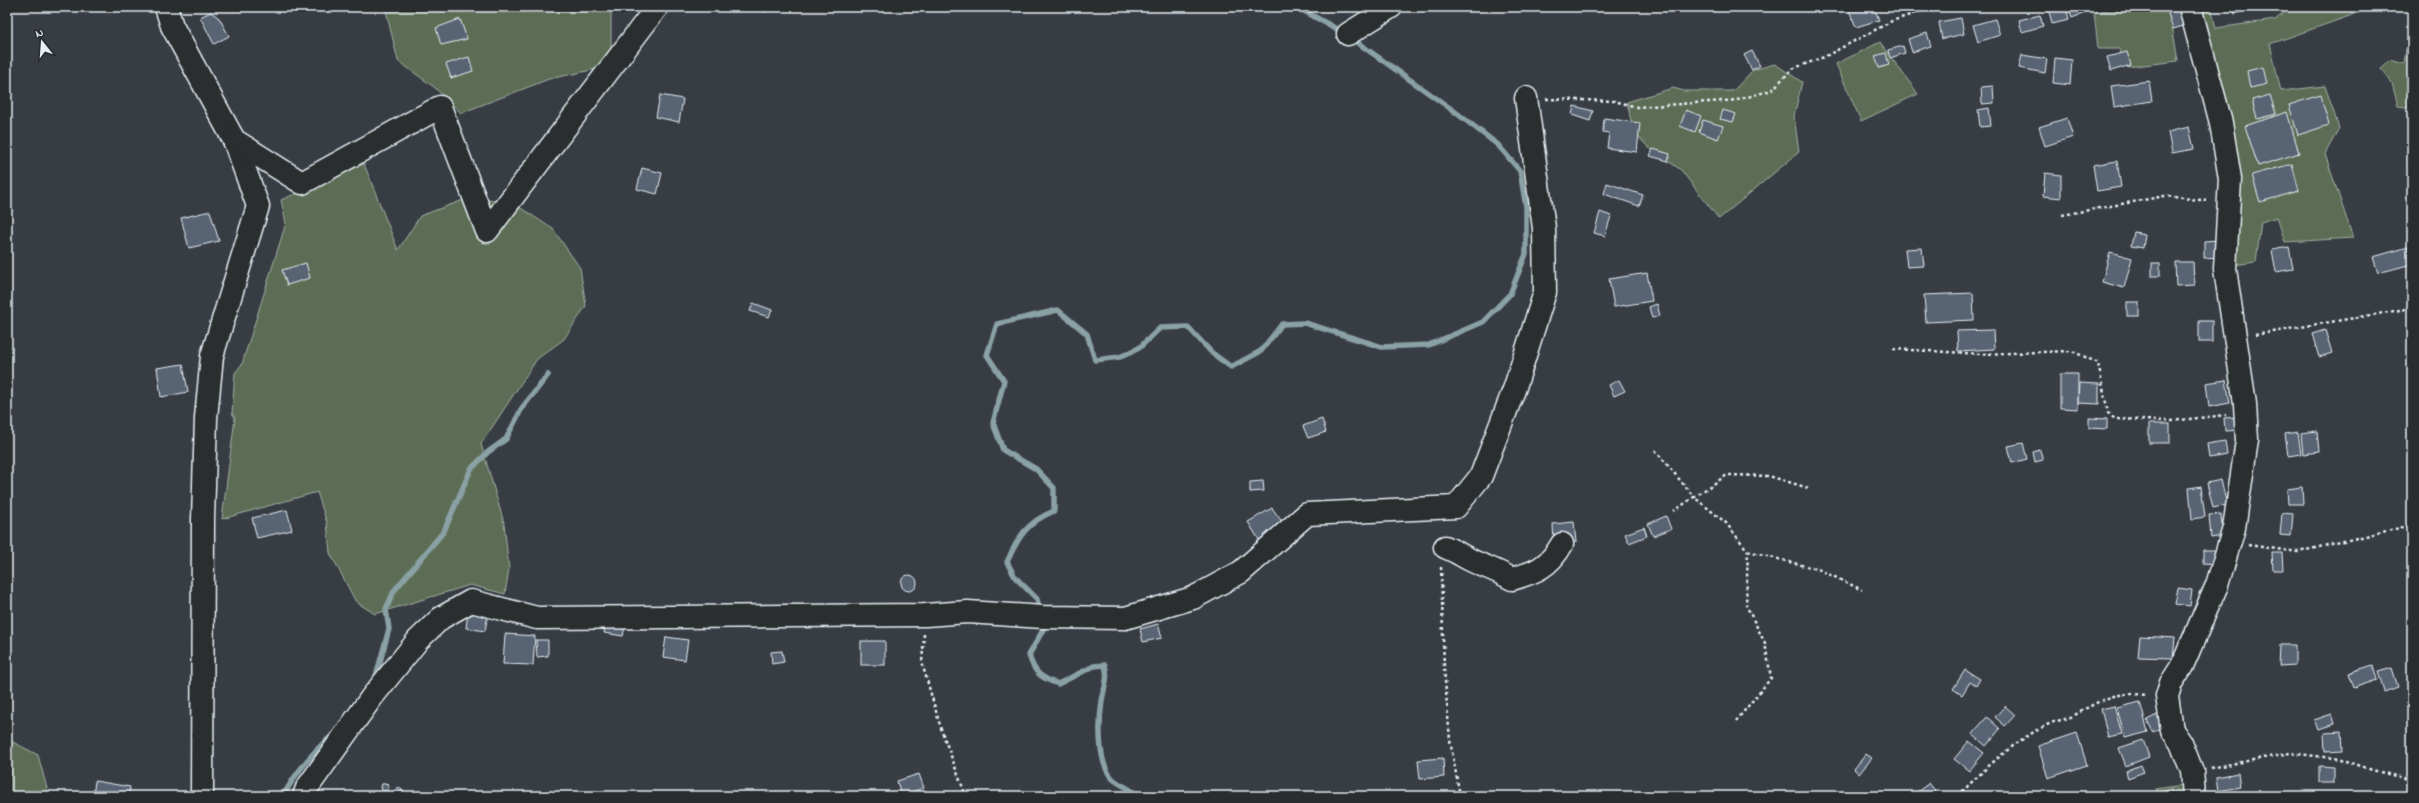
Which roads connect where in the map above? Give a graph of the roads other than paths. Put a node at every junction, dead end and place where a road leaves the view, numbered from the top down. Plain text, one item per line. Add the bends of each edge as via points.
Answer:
1 (166, 7) edge
2 (657, 7) edge
3 (1392, 7) edge
4 (2190, 7) edge
5 (1348, 34) dead end
6 (1526, 98) road end
7 (234, 140) junction
8 (1562, 544) dead end
9 (1445, 548) road end
10 (202, 796) edge
11 (304, 796) edge
12 (2194, 796) edge

1 - 7 street via 172,26
2 - 7 street via 487,231 440,107 302,183
3 - 5 street
4 - 12 street via 2222,122 2230,179 2225,269 2246,413 2247,440 2234,528 2217,585 2167,696 2172,730 2181,743 2192,771
6 - 11 street via 1544,228 1545,292 1515,387 1481,476 1456,507 1307,514 1241,572 1193,598 1125,618 1043,617 968,612 925,615 537,618 470,601 440,618 418,640 372,697 307,788
7 - 10 street via 258,206 212,356 206,418
8 - 9 street via 1550,562 1536,572 1512,579 1460,552

